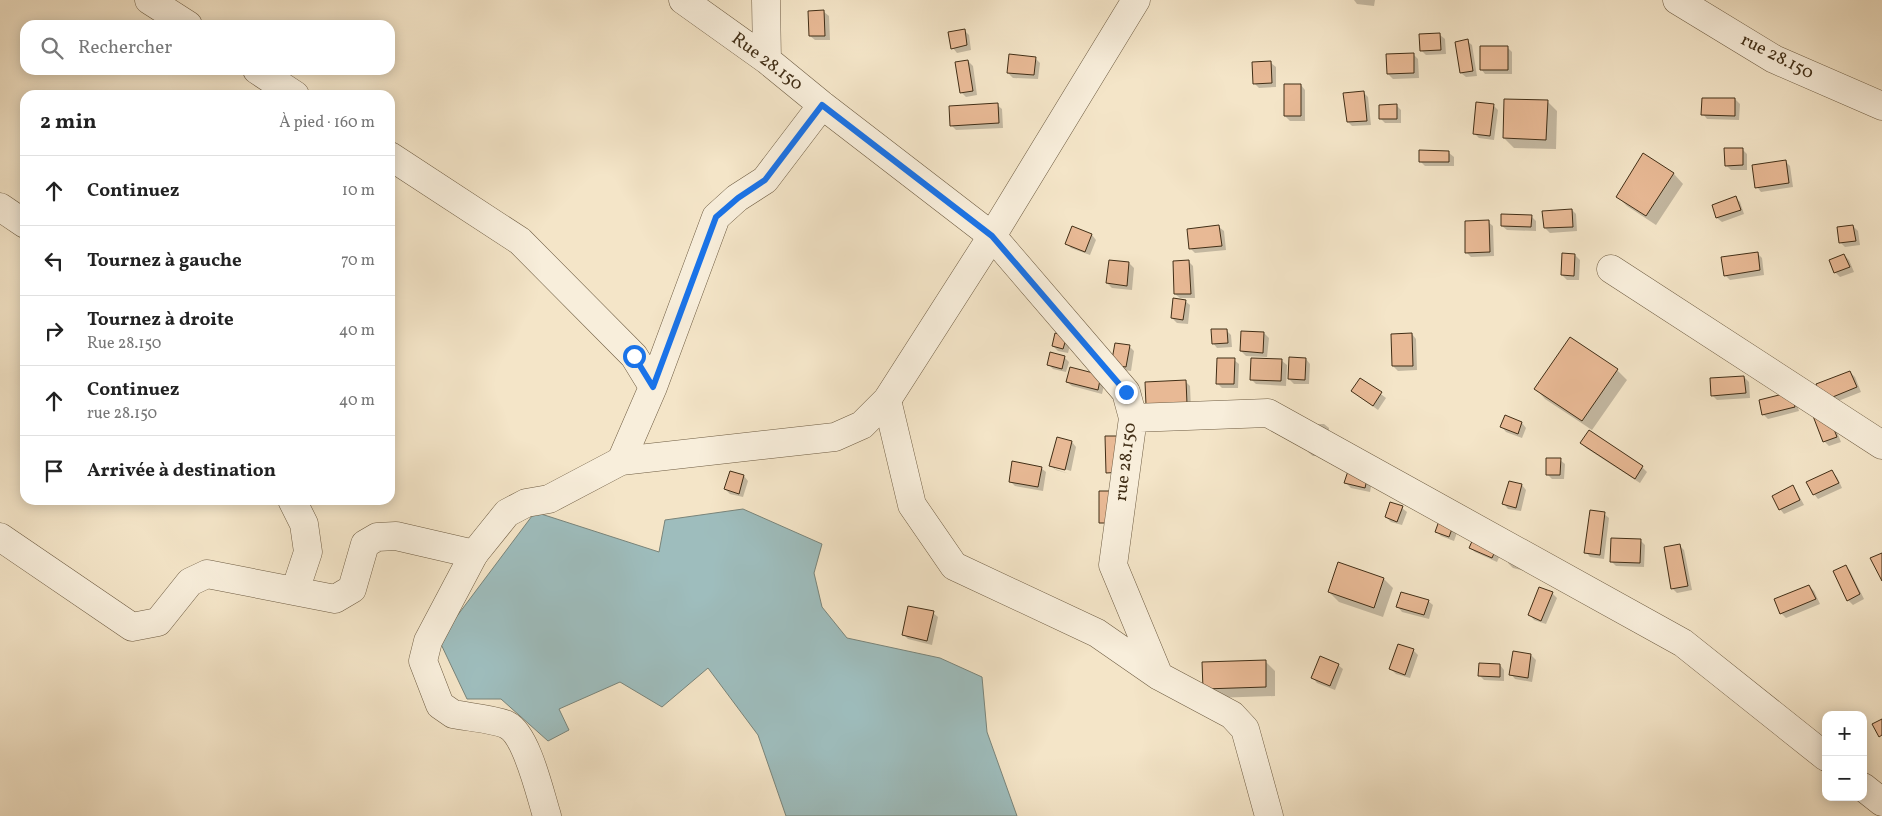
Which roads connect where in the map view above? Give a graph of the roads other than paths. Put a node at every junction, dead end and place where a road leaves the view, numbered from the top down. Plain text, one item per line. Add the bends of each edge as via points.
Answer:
1 (149, 0) edge
2 (683, 0) edge
3 (766, 0) edge
4 (1136, 0) edge
5 (1677, 0) edge
6 (180, 20) edge
7 (767, 60) junction
8 (265, 75) edge
9 (287, 90) edge
10 (822, 105) junction
11 (1882, 106) edge
12 (395, 159) edge
13 (0, 207) edge
14 (20, 221) edge
15 (992, 236) junction
16 (1611, 269) dead end
17 (653, 387) junction
18 (887, 400) junction
19 (1133, 418) junction
20 (1882, 445) edge
21 (622, 461) junction
22 (294, 505) edge
23 (0, 538) edge
24 (474, 554) junction
25 (295, 591) junction
26 (1159, 676) junction
27 (1825, 756) edge
28 (1867, 790) edge
29 (1882, 802) edge
30 (547, 816) edge
31 (1269, 816) edge

1 - 6 street
2 - 7 street, Rue 28.150
3 - 7 street
4 - 15 street
5 - 11 street, rue 28.150 via 1774,59
7 - 10 street, Rue 28.150
8 - 9 street
10 - 15 street, Rue 28.150
10 - 17 street via 765,180 716,217
12 - 17 street via 520,241 634,356
13 - 14 street
15 - 18 street
15 - 19 street, rue 28.150 via 1126,392
16 - 20 street
17 - 21 street
18 - 21 street via 862,425 835,437
18 - 26 street via 912,505 954,566 1097,633
19 - 26 street, rue 28.150 via 1113,565
19 - 27 street via 1268,413 1684,643
21 - 24 street via 549,499 526,503 506,513
22 - 25 street via 304,524 308,552
23 - 25 street via 132,627 158,622 190,582 207,574
24 - 25 street via 396,536 377,537 365,544 352,589 336,599
24 - 30 street via 428,641 423,661 440,705 445,710 513,728 524,742
26 - 31 street via 1232,716 1245,729
28 - 29 street

